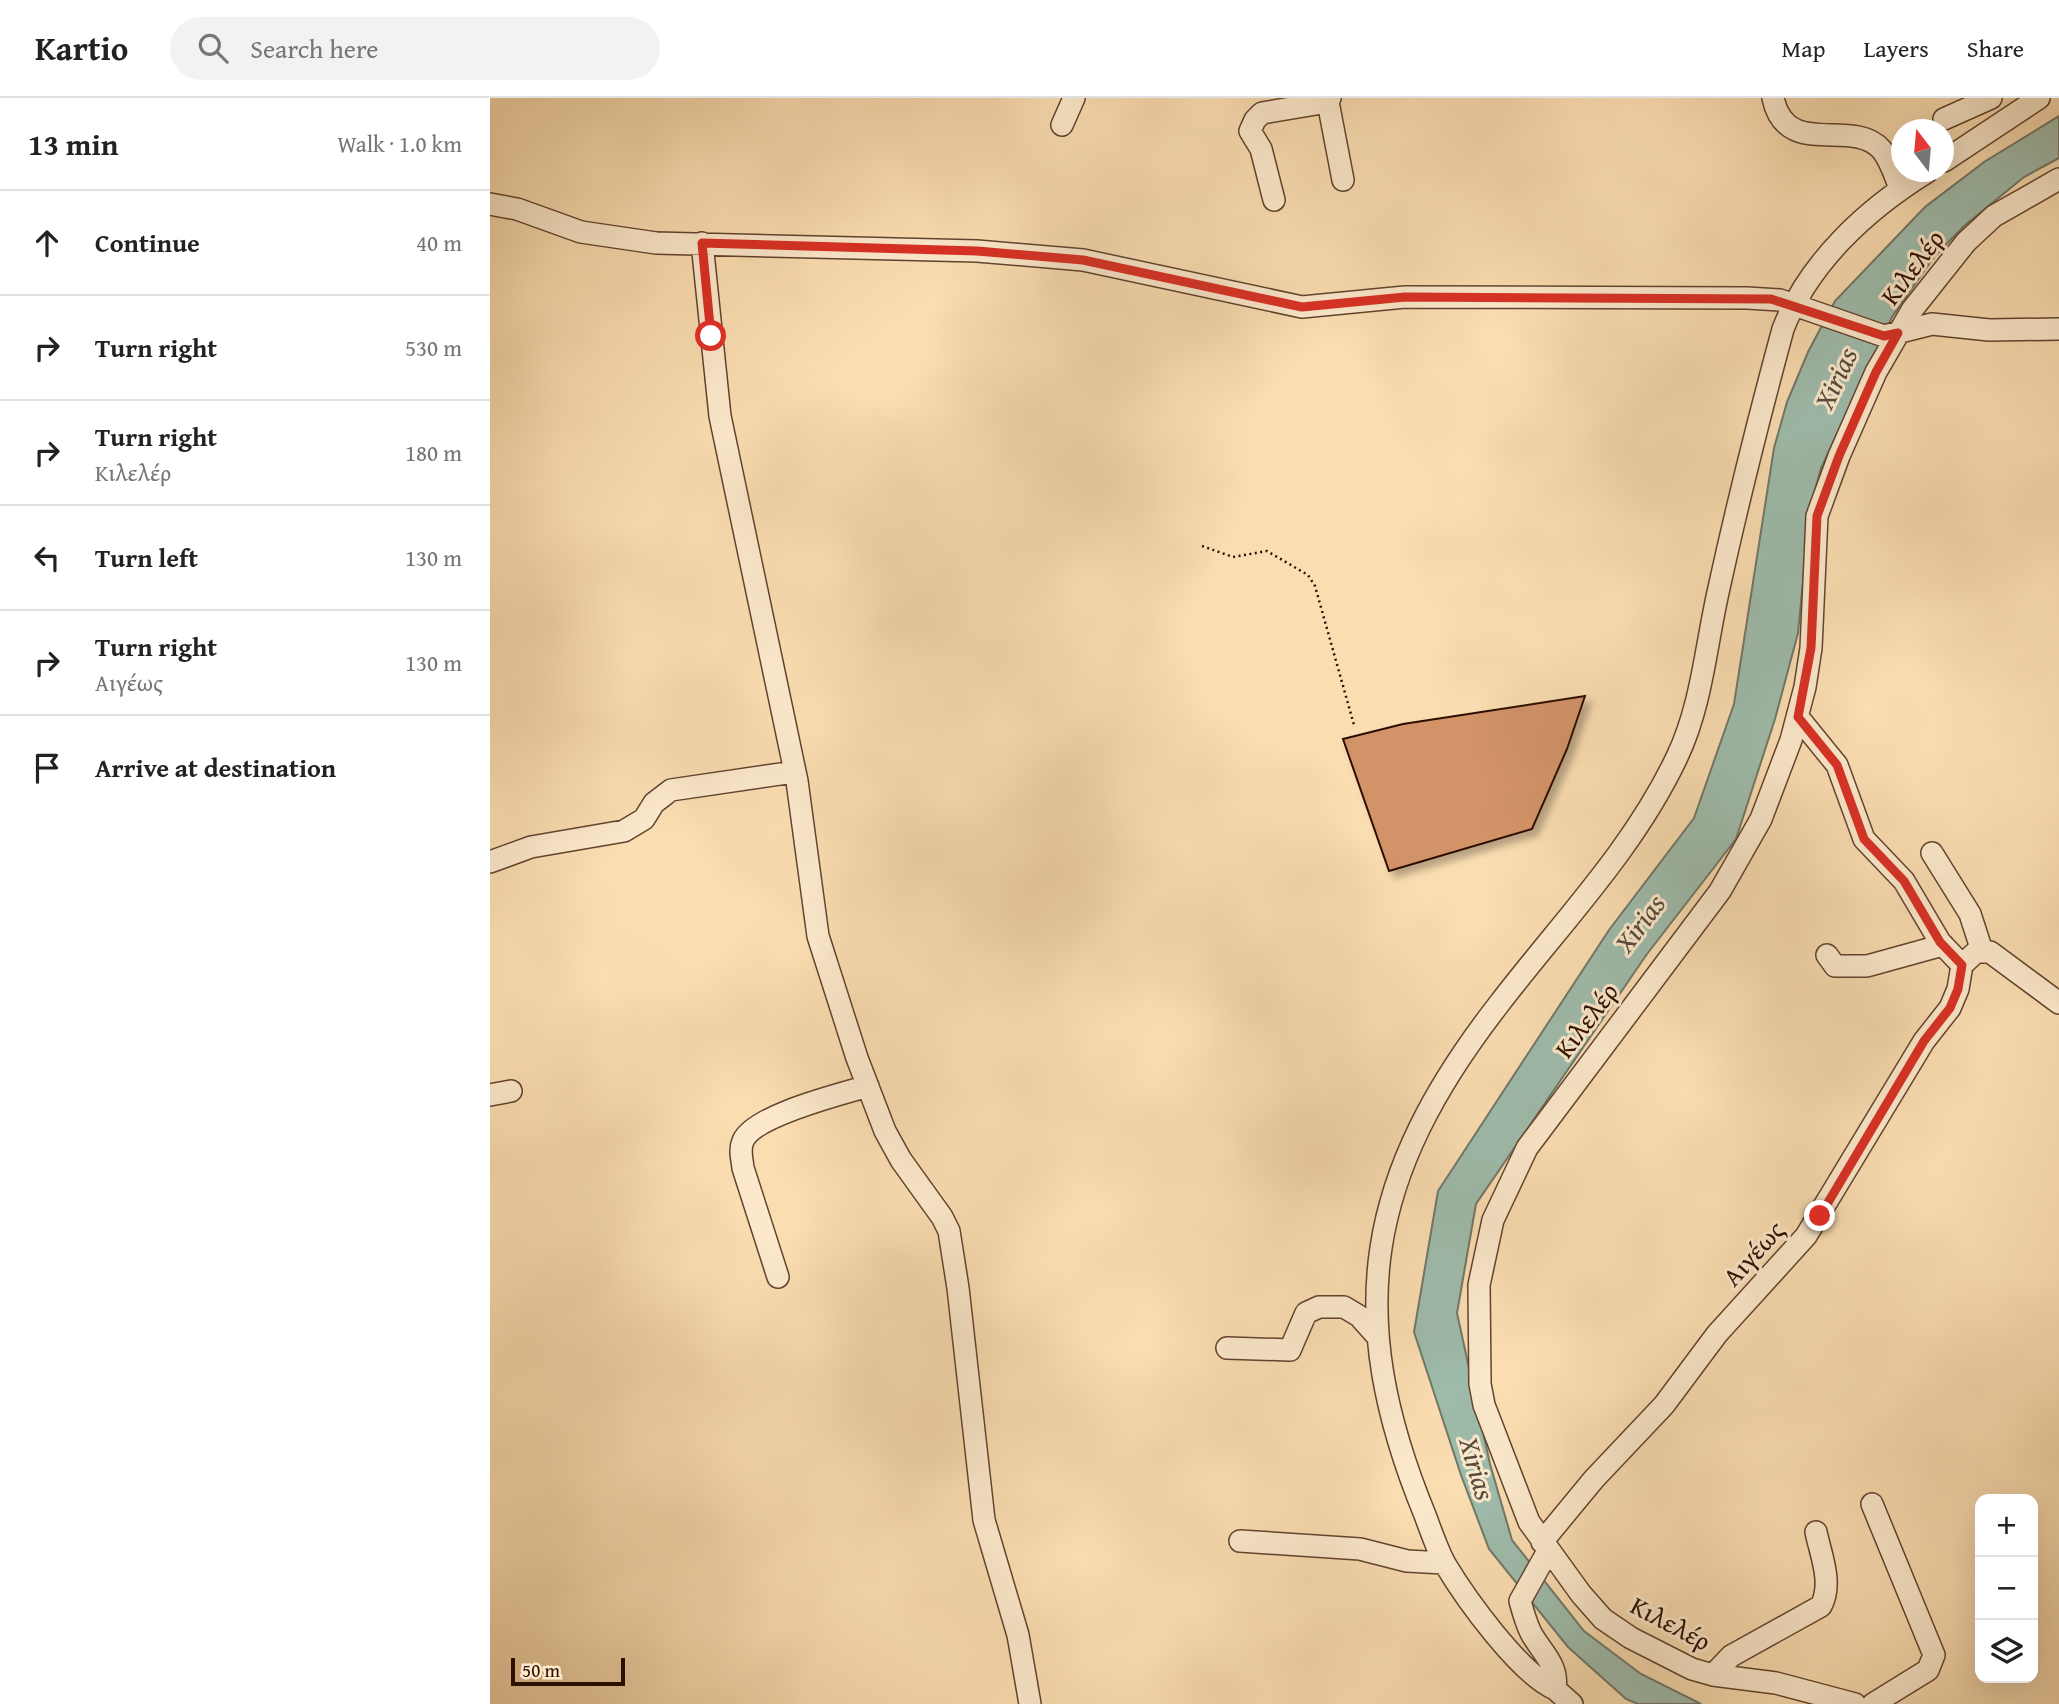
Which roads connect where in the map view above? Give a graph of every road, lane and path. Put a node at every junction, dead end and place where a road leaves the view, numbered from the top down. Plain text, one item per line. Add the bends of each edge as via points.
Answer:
1 (1074, 98) edge
2 (1773, 98) edge
3 (1991, 98) edge
4 (2039, 98) edge
5 (1329, 100) edge
6 (1944, 119) dead end
7 (1062, 125) dead end
8 (1954, 154) edge
9 (2059, 179) edge
10 (1343, 180) dead end
11 (1910, 182) edge
12 (1900, 188) junction
13 (1274, 200) dead end
14 (490, 204) edge
15 (702, 243) junction
16 (1801, 307) junction
17 (2059, 329) edge
18 (1891, 335) junction
19 (1202, 546) dead end
20 (1798, 717) junction
21 (1354, 725) dead end
22 (794, 772) junction
23 (1932, 853) dead end
24 (490, 862) edge
25 (1943, 945) junction
26 (1982, 951) junction
27 (1827, 955) dead end
28 (1962, 965) junction
29 (2059, 1003) edge
30 (868, 1086) junction
31 (778, 1277) dead end
32 (1376, 1335) junction
33 (1227, 1348) dead end
34 (1872, 1504) dead end
35 (1816, 1532) dead end
36 (1240, 1541) dead end
37 (1545, 1547) junction
38 (1440, 1563) junction
39 (1713, 1675) junction
40 (1555, 1689) junction
41 (1031, 1704) edge
42 (1572, 1704) edge
43 (1855, 1704) edge
44 (1873, 1704) edge

1 - 7 street
2 - 12 street via 1778,116 1796,131 1870,141 1881,149
3 - 6 street
4 - 8 street
5 - 10 street
5 - 13 street via 1262,113 1255,120 1250,131 1261,149
9 - 18 street, Κιλελέρ via 1982,226
11 - 12 street
12 - 16 street via 1851,230
14 - 15 street via 600,236
15 - 16 street via 977,251 1083,260 1302,307 1405,297 1747,298
15 - 22 street via 720,416
16 - 18 street
16 - 32 street via 1783,328 1688,731 1637,830 1499,1004 1433,1102 1410,1149 1385,1223 1377,1266
17 - 18 street via 1990,330 1932,324
18 - 20 street, Κιλελέρ via 1817,516 1811,648
19 - 21 path via 1233,557 1267,551 1308,575 1320,599
20 - 25 street via 1837,765 1864,839 1904,881
20 - 37 street, Κιλελέρ via 1761,819 1737,866 1532,1139 1493,1220 1479,1285 1480,1384 1529,1522
22 - 24 street via 671,790 654,803 644,819 624,831 531,847
22 - 30 street via 818,936
23 - 26 street via 1970,914
25 - 27 street via 1867,966 1835,966
25 - 28 street
26 - 28 street
26 - 29 street
28 - 37 street, Αιγέως via 1950,1008 1924,1041 1806,1236 1717,1334 1671,1397 1594,1479
30 - 31 street via 764,1122 743,1141 743,1168
30 - 41 street via 890,1143 948,1231 984,1520 1016,1626
32 - 33 street via 1353,1311 1331,1306 1306,1313 1290,1350
32 - 38 street via 1411,1481
34 - 44 street via 1934,1655 1928,1670
35 - 39 street via 1827,1583 1821,1606 1731,1656
36 - 38 street via 1360,1549
37 - 39 street, Κιλελέρ via 1603,1619 1665,1658
37 - 40 street, Αιγέως via 1521,1595 1527,1624 1554,1668
38 - 40 street via 1529,1674
39 - 43 street, Κιλελέρ via 1776,1683
40 - 42 street

